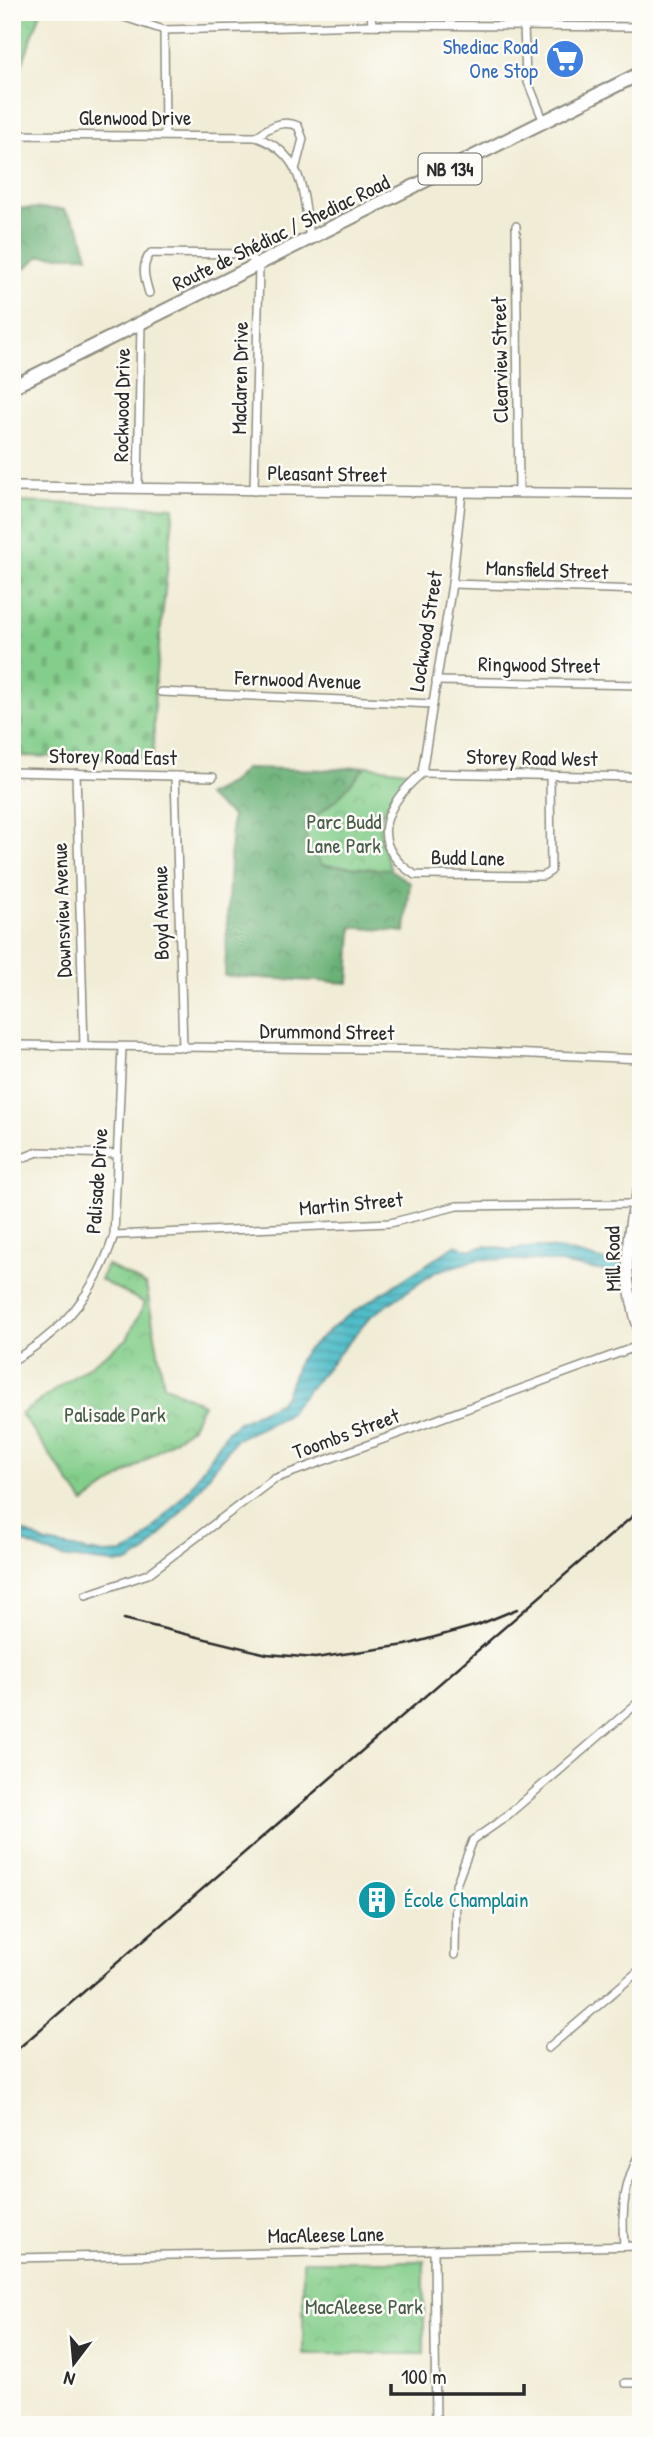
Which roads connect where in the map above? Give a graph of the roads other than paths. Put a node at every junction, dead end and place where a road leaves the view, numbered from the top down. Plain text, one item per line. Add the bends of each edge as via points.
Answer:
1 (109, 12) edge
2 (371, 12) edge
3 (372, 25) junction
4 (524, 27) junction
5 (641, 27) edge
6 (164, 30) junction
7 (641, 73) edge
8 (544, 122) junction
9 (12, 135) edge
10 (165, 135) junction
11 (257, 137) junction
12 (296, 166) junction
13 (516, 226) dead end
14 (310, 239) junction
15 (259, 266) junction
16 (149, 293) dead end
17 (141, 323) junction
18 (12, 387) edge
19 (12, 487) edge
20 (138, 488) junction
21 (254, 491) junction
22 (462, 493) junction
23 (519, 493) junction
24 (641, 494) edge
25 (452, 584) junction
26 (641, 590) edge
27 (436, 681) junction
28 (641, 685) edge
29 (161, 692) dead end
30 (433, 704) junction
31 (12, 772) edge
32 (76, 773) junction
33 (422, 773) junction
34 (174, 776) junction
35 (550, 776) junction
36 (213, 777) dead end
37 (641, 777) edge
38 (12, 1045) edge
39 (84, 1046) junction
40 (122, 1048) junction
41 (183, 1048) junction
42 (641, 1059) edge
43 (117, 1154) junction
44 (12, 1162) edge
45 (641, 1182) edge
46 (633, 1204) junction
47 (114, 1235) junction
48 (641, 1337) edge
49 (641, 1346) edge
50 (12, 1361) edge
51 (86, 1595) dead end
52 (641, 1700) edge
53 (455, 1955) dead end
54 (641, 1969) edge
55 (548, 2048) dead end
56 (641, 2150) edge
57 (624, 2246) junction
58 (641, 2246) edge
59 (433, 2251) junction
60 (12, 2258) edge
61 (625, 2383) dead end
62 (641, 2383) edge
63 (436, 2425) edge
64 (563, 2425) edge
65 (617, 2425) edge

1 - 6 street
2 - 3 street
3 - 4 street
3 - 6 street
4 - 5 street
4 - 8 street via 526,77
6 - 10 street
7 - 8 main road, Route de Shédiac / Shediac Road / NB 134
8 - 14 main road, Route de Shédiac / Shediac Road / NB 134
9 - 10 street, Glenwood Drive
10 - 11 street, Glenwood Drive
11 - 12 street via 276,145
11 - 12 street, Glenwood Drive via 278,124 298,127 303,139
12 - 14 street, Glenwood Drive
13 - 23 street, Clearview Street
14 - 15 main road, Route de Shédiac / Shediac Road / NB 134
15 - 16 street via 247,254 151,253 144,273
15 - 17 main road, Route de Shédiac / Shediac Road / NB 134
15 - 21 street, Maclaren Drive
17 - 18 main road, Route de Shédiac / Shediac Road / NB 134
17 - 20 street, Rockwood Drive
19 - 20 street, Pleasant Street
20 - 21 street, Pleasant Street
21 - 22 street, Pleasant Street
22 - 23 street, Pleasant Street
22 - 25 street, Lockwood Street
23 - 24 street, Pleasant Street
25 - 26 street, Mansfield Street
25 - 27 street, Lockwood Street
27 - 28 street, Ringwood Street
27 - 30 street, Lockwood Street
29 - 30 street, Fernwood Avenue
30 - 33 street, Lockwood Street
31 - 32 street, Storey Road East
32 - 34 street, Storey Road East
32 - 39 street, Downsview Avenue
33 - 35 street, Storey Road West
33 - 35 street, Budd Lane via 389,809 386,829 389,848 401,866 415,875 543,876 551,871
34 - 36 street, Storey Road East
34 - 41 street, Boyd Avenue
35 - 37 street, Storey Road West
38 - 39 street, Drummond Street
39 - 40 street, Drummond Street
40 - 41 street, Drummond Street
40 - 43 street, Palisade Drive
41 - 42 street, Drummond Street
43 - 44 street via 38,1152
43 - 47 street, Palisade Drive
45 - 46 street, Mill Road
46 - 47 street, Martin Street via 457,1206 390,1223
46 - 48 street, Mill Road via 626,1242 628,1290
47 - 50 street, Palisade Drive via 101,1272 71,1315
49 - 51 street, Toombs Street via 274,1479 148,1574
52 - 53 street via 503,1819 472,1840 456,1885
54 - 55 street
56 - 57 street via 621,2211
57 - 58 street, MacAleese Lane
57 - 59 street, MacAleese Lane
59 - 60 street, MacAleese Lane
59 - 63 street
61 - 62 street
64 - 65 street

